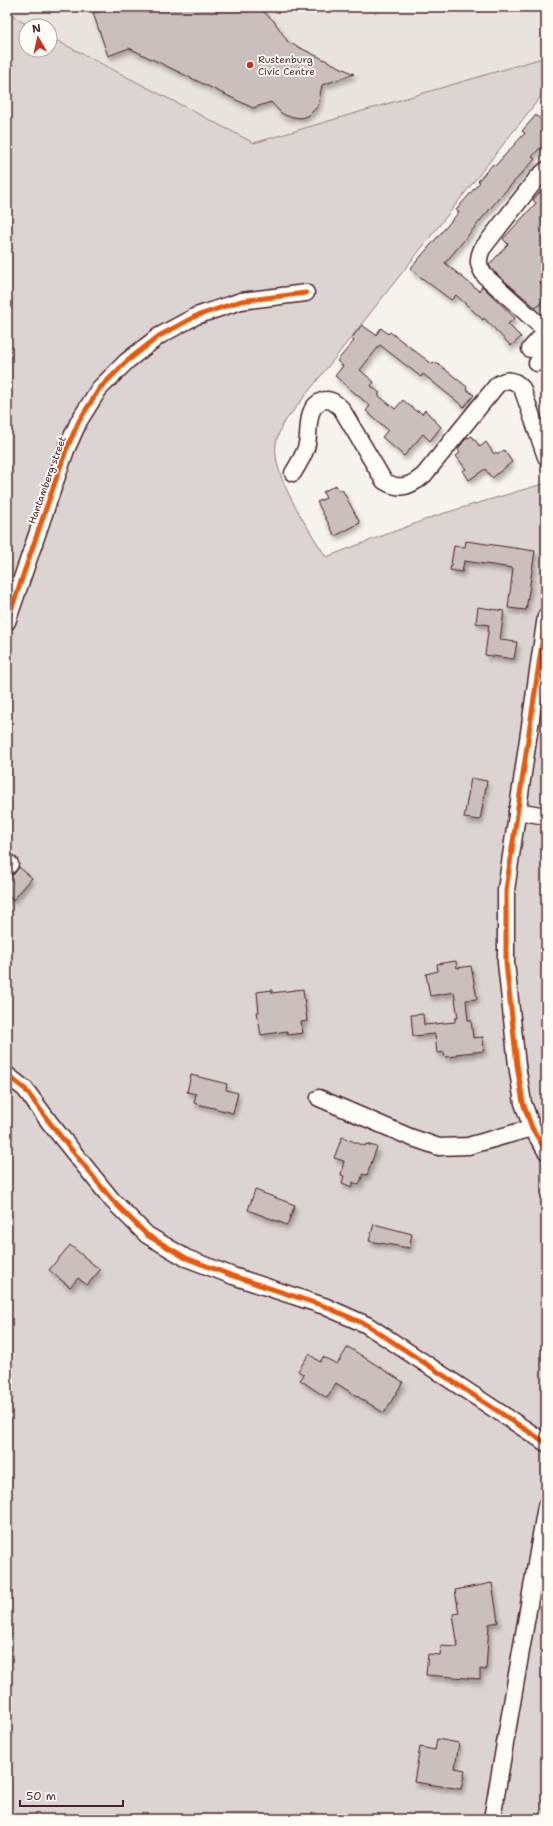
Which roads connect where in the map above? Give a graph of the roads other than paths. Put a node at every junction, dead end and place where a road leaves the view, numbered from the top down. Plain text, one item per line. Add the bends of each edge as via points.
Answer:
1 (546, 170) edge
2 (306, 293) dead end
3 (546, 331) edge
4 (538, 355) edge
5 (546, 456) edge
6 (293, 473) dead end
7 (546, 616) edge
8 (7, 622) edge
9 (517, 811) junction
10 (546, 816) edge
11 (7, 1076) edge
12 (319, 1098) dead end
13 (532, 1128) junction
14 (546, 1151) edge
15 (546, 1443) edge
16 (546, 1506) edge
17 (492, 1819) edge

1 - 3 street via 482,249 478,264 485,276
2 - 8 street, Hantamberg street via 241,301 196,316 159,336 127,361 99,389 79,421 66,450
3 - 4 street
5 - 6 street via 522,388 516,381 510,380 497,385 424,475 413,484 404,487 392,486 384,481 341,408 333,401 325,400 316,404 311,411 306,447
7 - 9 street
9 - 10 street
9 - 13 street via 506,890 506,963 523,1103
11 - 15 street via 25,1089 112,1200 147,1235 186,1258 324,1306 367,1325
12 - 13 street via 439,1147 468,1146
13 - 14 street
16 - 17 street

